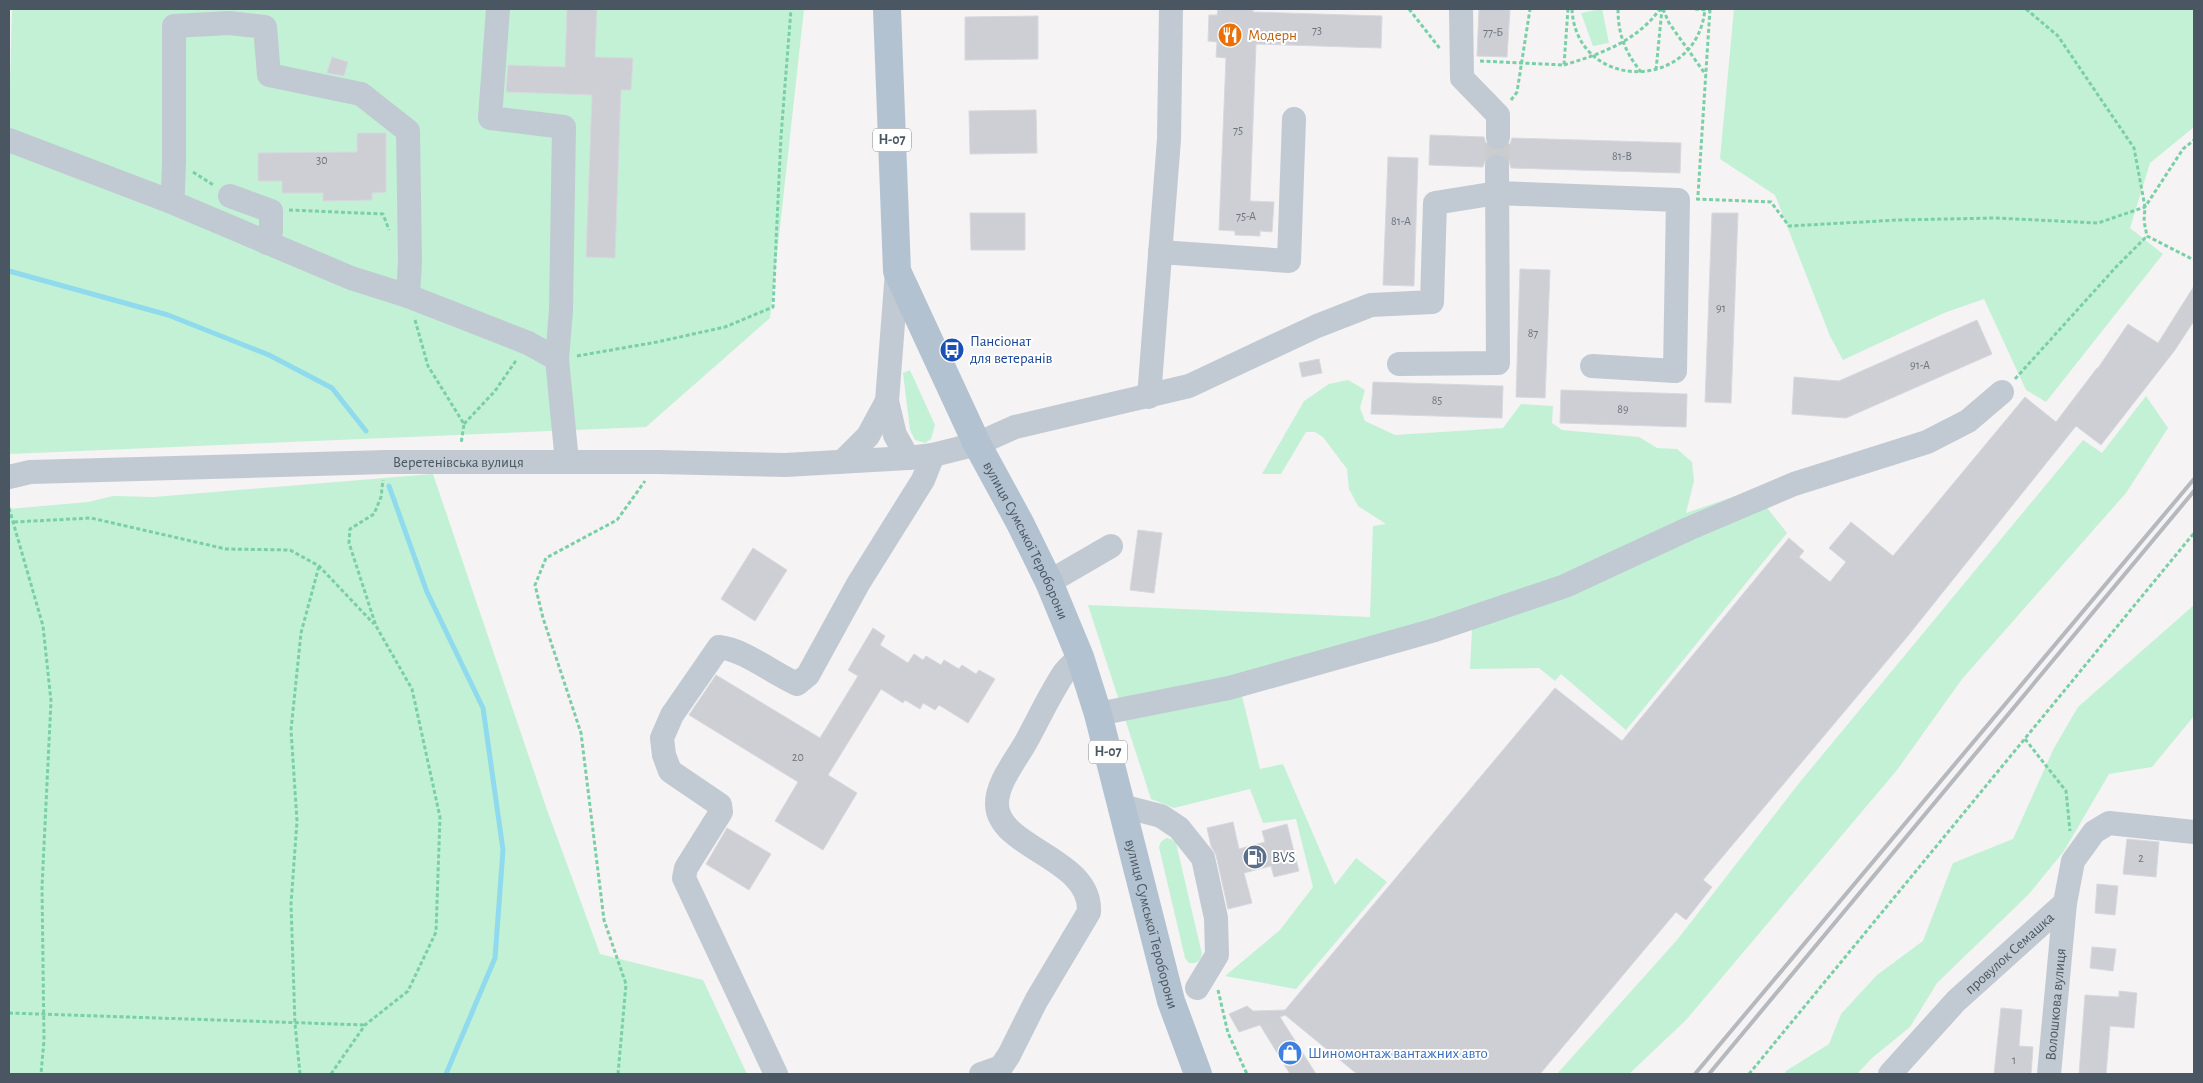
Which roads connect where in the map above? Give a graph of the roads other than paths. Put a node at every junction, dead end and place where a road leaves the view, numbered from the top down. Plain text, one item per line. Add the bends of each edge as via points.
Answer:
1 (498, 9) edge
2 (886, 9) edge
3 (1171, 9) edge
4 (1461, 9) edge
5 (1294, 119) dead end
6 (1498, 126) tunnel mouth
7 (9, 140) edge
8 (1497, 167) tunnel mouth
9 (1497, 193) junction
10 (230, 196) road end
11 (169, 201) junction
12 (267, 243) junction
13 (1160, 252) junction
14 (897, 270) junction
15 (408, 296) junction
16 (557, 359) junction
17 (1399, 364) dead end
18 (1592, 366) dead end
19 (2002, 392) road end
20 (1149, 397) junction
21 (887, 401) junction
22 (977, 444) junction
23 (933, 455) junction
24 (908, 458) junction
25 (843, 461) junction
26 (567, 462) junction
27 (9, 477) edge
28 (1111, 546) dead end
29 (1049, 582) junction
30 (1080, 657) junction
31 (1098, 714) junction
32 (1122, 806) junction
33 (2194, 832) edge
34 (2065, 903) junction
35 (1208, 988) road end
36 (776, 1074) edge
37 (981, 1074) edge
38 (1198, 1074) edge
39 (1890, 1074) edge
40 (2049, 1074) edge

1 - 16 street via 490,118 564,127 561,310
2 - 14 main road, вулиця Сумської Тероборони / Н-07
3 - 13 street via 1169,140
4 - 6 street via 1462,69
5 - 13 street via 1289,261
7 - 11 street
8 - 9 street
9 - 17 street via 1498,363
9 - 18 street via 1688,199 1675,371
9 - 20 street, Веретенівська вулиця via 1435,203 1432,302 1371,305 1317,326 1189,386
10 - 12 street via 271,211
11 - 12 street
11 - 15 street via 174,162 174,26 229,23 265,27 269,75 361,94 408,131
12 - 15 street via 351,278
13 - 20 street
14 - 21 street
14 - 22 main road, вулиця Сумської Тероборони / Н-07
15 - 16 street via 528,343
16 - 26 street
19 - 31 street via 1968,421 1927,442 1794,484 1565,586 1435,630 1229,688
20 - 22 street, Веретенівська вулиця via 1016,427
21 - 24 street via 895,435
21 - 25 street via 868,436
22 - 23 street, Веретенівська вулиця
22 - 29 main road, вулиця Сумської Тероборони / Н-07
23 - 24 street, Веретенівська вулиця
23 - 36 street via 923,480 858,584 808,675 797,684 732,648 719,647 672,715 662,738 670,770 720,805 721,812 686,868 684,878
24 - 25 street, Веретенівська вулиця
25 - 26 street, Веретенівська вулиця via 786,465
26 - 27 street, Веретенівська вулиця via 386,462 30,472
28 - 29 street
29 - 30 main road, вулиця Сумської Тероборони / Н-07
30 - 31 main road, вулиця Сумської Тероборони / Н-07
30 - 37 street via 1065,672 1002,783 996,804 999,818 1011,832 1060,864 1085,889 1090,900 1089,912 1001,1067
31 - 32 main road, вулиця Сумської Тероборони / Н-07
32 - 35 street via 1161,816 1180,828 1203,858 1216,918 1218,955
32 - 38 main road, вулиця Сумської Тероборони / Н-07 via 1171,1001
33 - 34 street, провулок Семашка via 2109,823 2094,832 2073,861
34 - 39 street, провулок Семашка via 1956,1001
34 - 40 street, Волошкова вулиця

